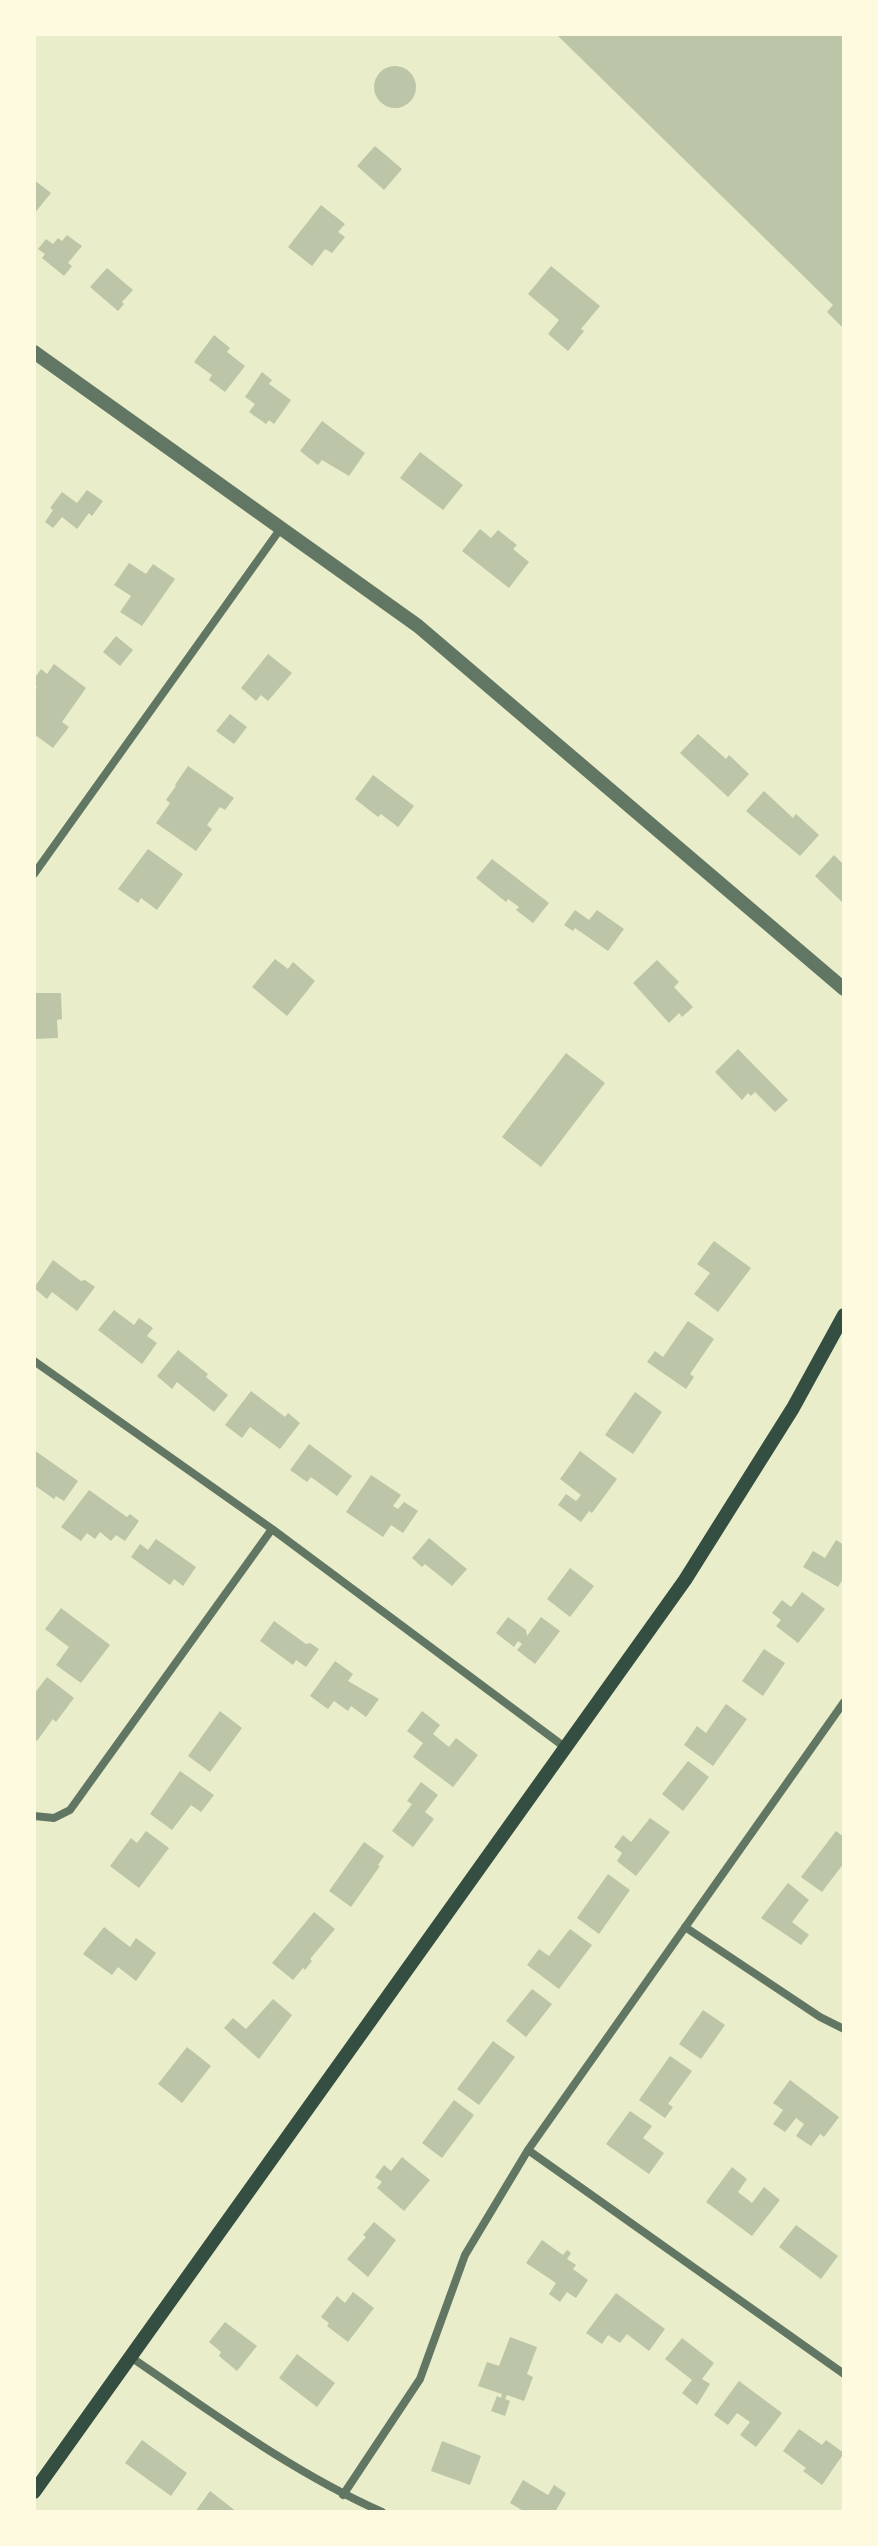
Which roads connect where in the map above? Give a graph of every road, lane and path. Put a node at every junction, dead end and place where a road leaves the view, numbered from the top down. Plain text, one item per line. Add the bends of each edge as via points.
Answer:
1 (34, 352) edge
2 (281, 528) junction
3 (34, 874) edge
4 (844, 989) edge
5 (844, 1315) edge
6 (34, 1361) edge
7 (272, 1529) junction
8 (844, 1702) edge
9 (566, 1748) junction
10 (34, 1816) edge
11 (685, 1927) junction
12 (844, 2029) edge
13 (528, 2150) junction
14 (132, 2358) junction
15 (844, 2374) edge
16 (34, 2492) edge
17 (343, 2495) junction
18 (382, 2512) edge

1 - 2 street
2 - 3 street
2 - 4 street via 418,626
5 - 9 main road via 793,1408 685,1580
6 - 7 street
7 - 9 street
7 - 10 street via 70,1810 54,1818
8 - 11 street
9 - 14 main road
11 - 12 street
11 - 13 street
13 - 15 street
13 - 17 street via 465,2255 420,2379
14 - 16 main road
14 - 17 street
17 - 18 street

